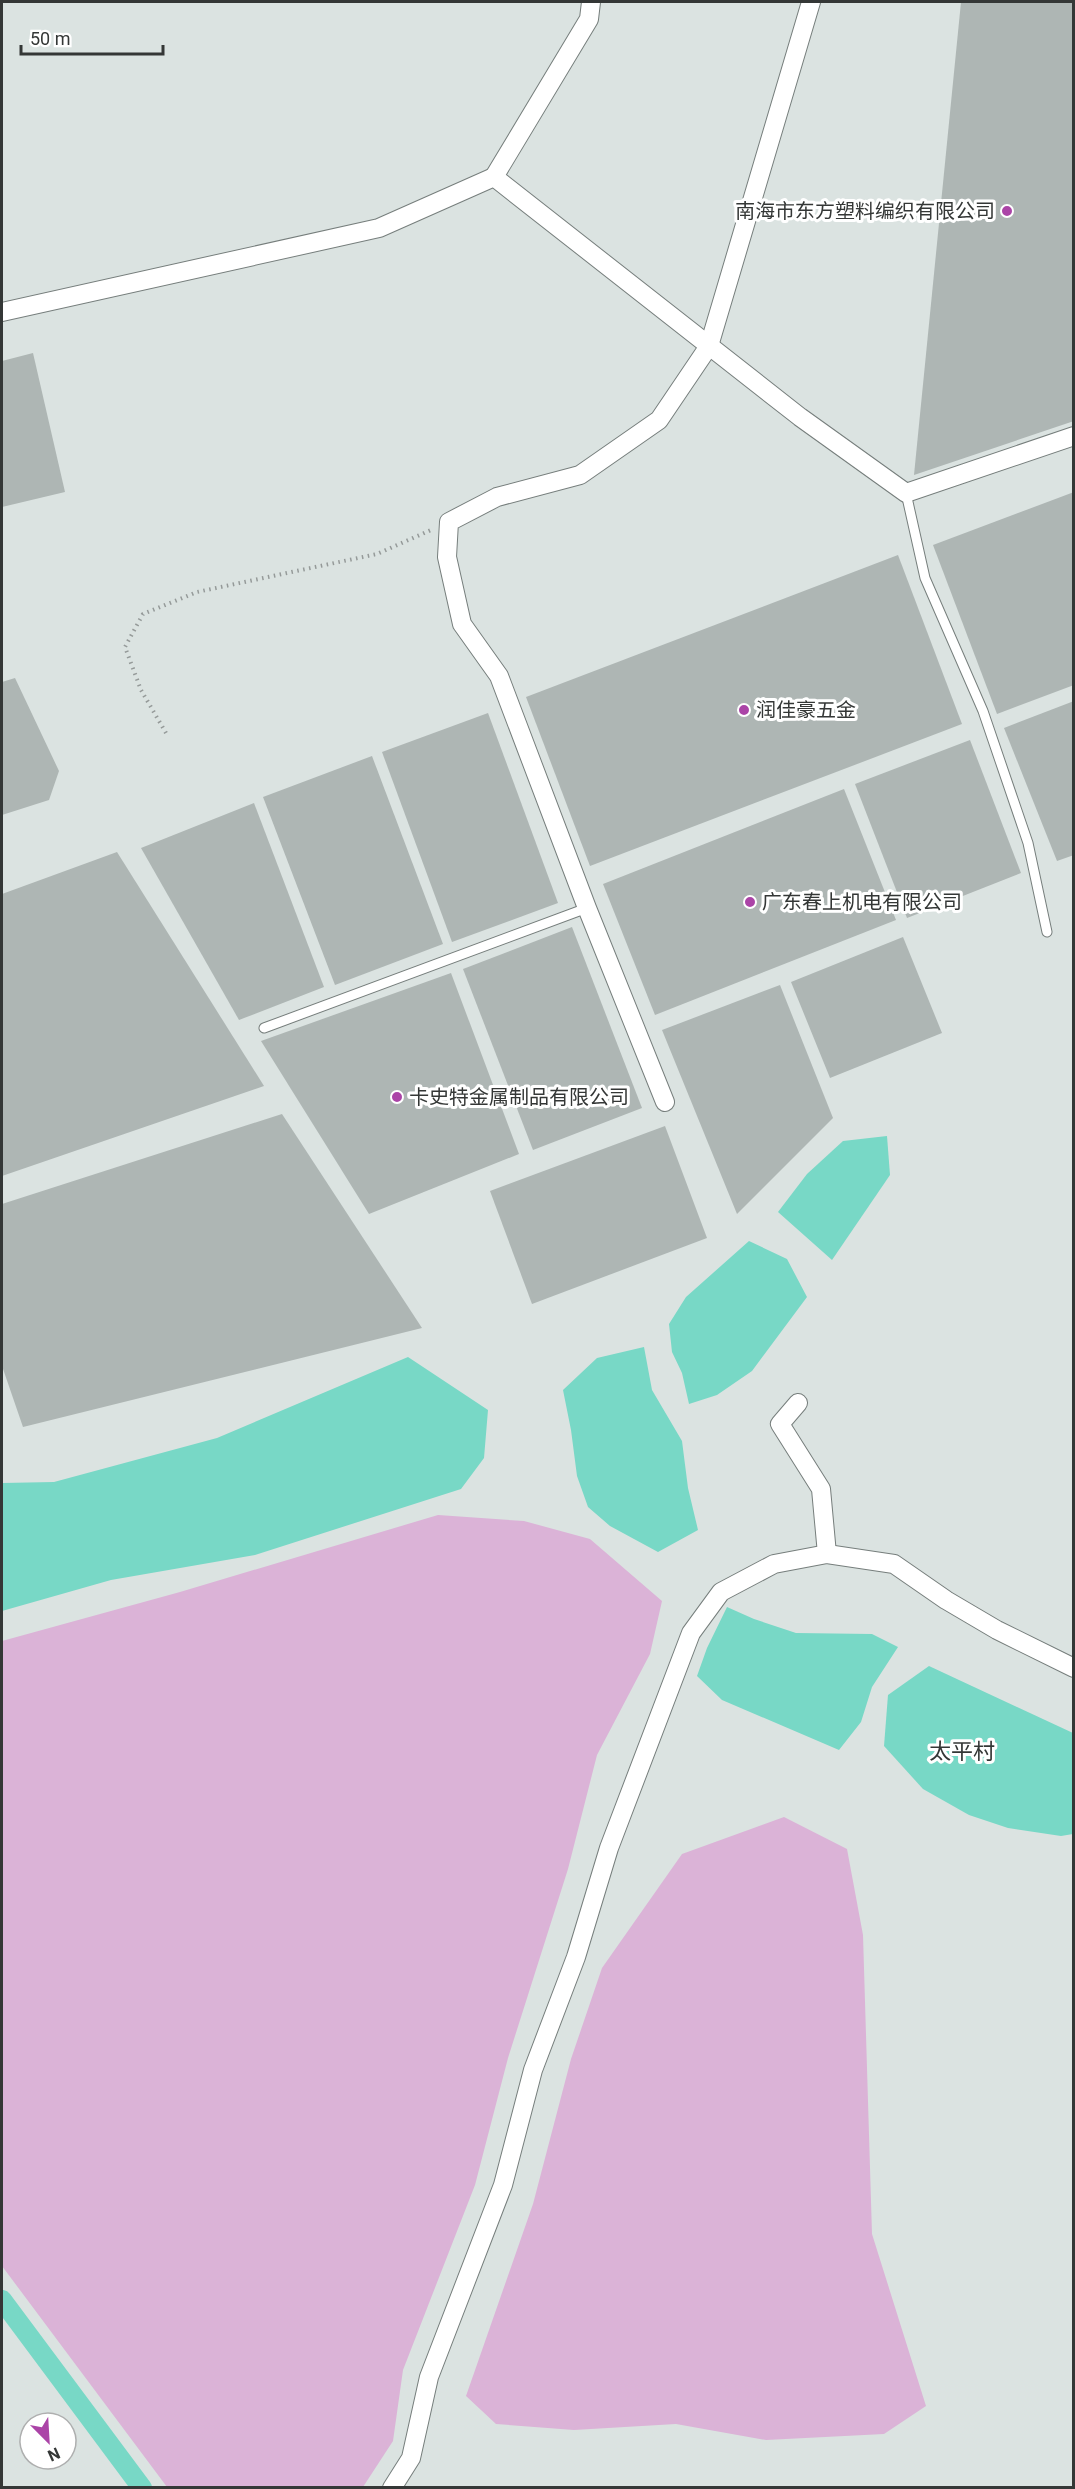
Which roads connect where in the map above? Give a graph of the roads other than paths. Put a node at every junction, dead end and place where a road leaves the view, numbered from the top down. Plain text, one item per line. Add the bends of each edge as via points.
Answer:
1 (591, 2) edge
2 (811, 2) edge
3 (494, 177) junction
4 (2, 312) edge
5 (709, 346) junction
6 (1074, 436) edge
7 (906, 493) junction
8 (586, 908) junction
9 (1047, 932) dead end
10 (264, 1028) dead end
11 (665, 1102) dead end
12 (798, 1403) dead end
13 (827, 1554) junction
14 (1074, 1668) edge
15 (392, 2487) edge

1 - 3 street via 589,20
2 - 5 street
3 - 4 street via 379,228
3 - 5 street
5 - 7 street
5 - 8 street via 658,420 579,474 497,498 449,522 447,557 462,624 499,676
6 - 7 street
7 - 9 lane via 925,578 983,711 1028,843
8 - 10 lane
8 - 11 street
12 - 13 street via 780,1424 821,1489
13 - 14 street via 894,1564 997,1630
13 - 15 street via 774,1564 721,1592 691,1633 609,1848 576,1957 533,2070 503,2186 429,2377 411,2458

